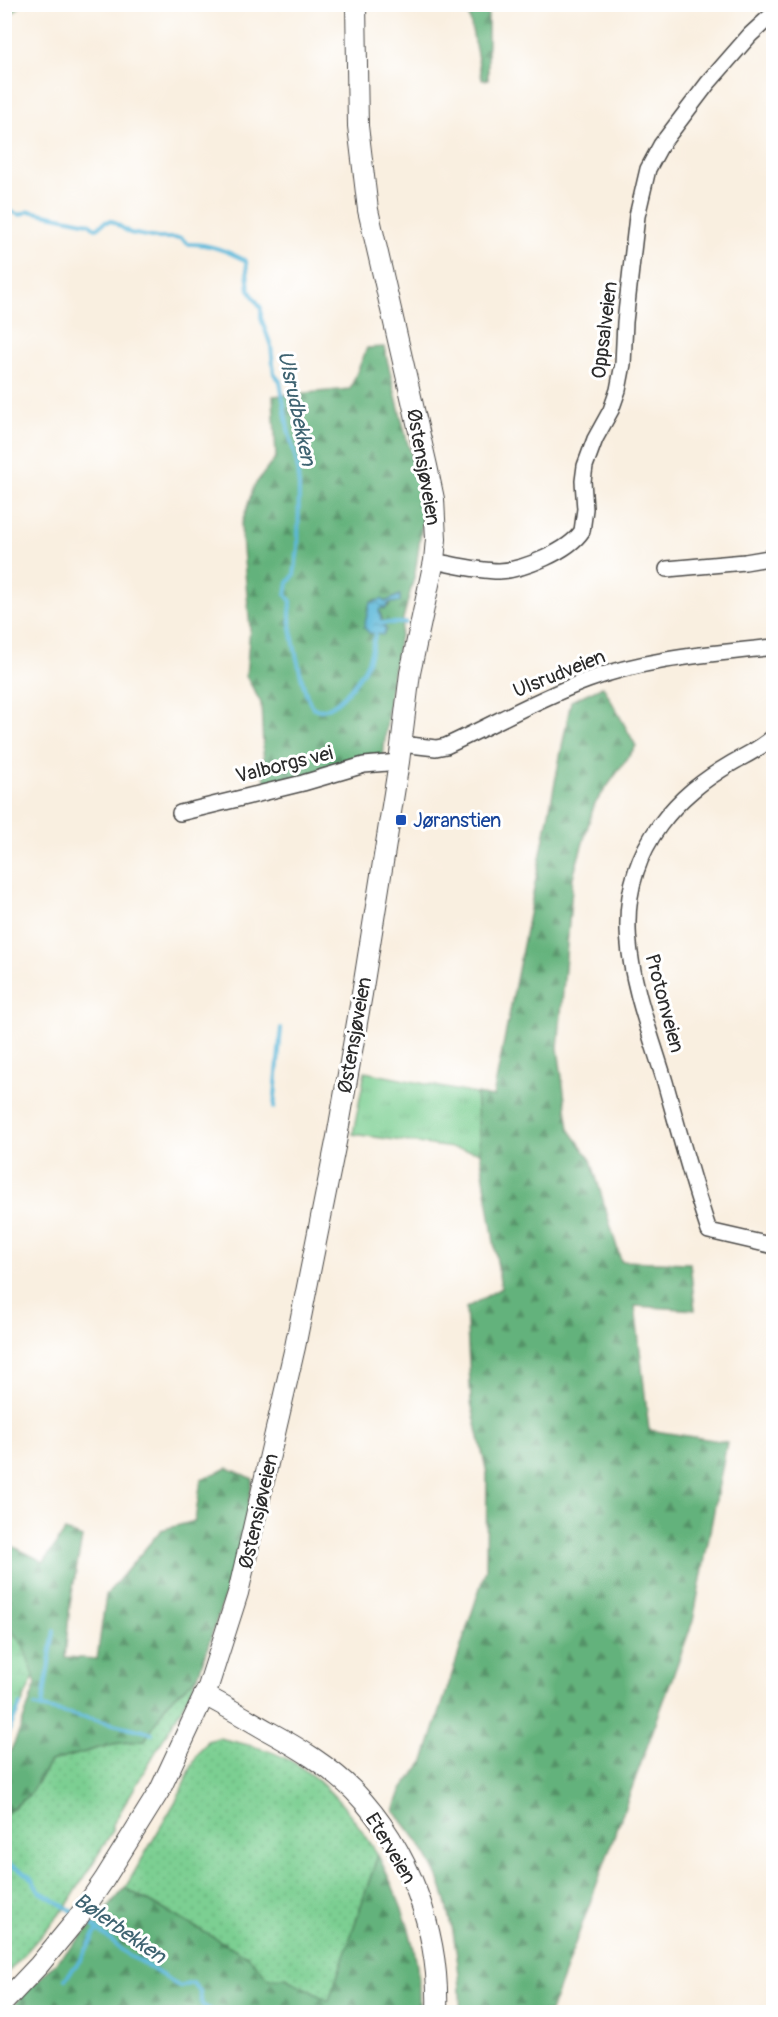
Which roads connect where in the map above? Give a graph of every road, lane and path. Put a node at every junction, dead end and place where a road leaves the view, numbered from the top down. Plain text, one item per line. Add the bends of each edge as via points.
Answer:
1 (356, 4) edge
2 (774, 13) edge
3 (774, 557) edge
4 (434, 561) junction
5 (668, 569) dead end
6 (774, 647) edge
7 (774, 736) edge
8 (400, 753) junction
9 (180, 813) dead end
10 (774, 1246) edge
11 (201, 1701) junction
12 (4, 2002) edge
13 (437, 2013) edge

1 - 4 main road, Østensjøveien via 358,126 368,210 434,499
2 - 4 street, Oppsalveien via 708,83 648,169 637,216 623,364 611,410 585,466 582,531 557,552 510,569 500,571
3 - 5 street
4 - 8 main road, Østensjøveien via 412,663
6 - 8 street, Ulsrudveien via 611,672 446,746
7 - 10 street, Protonveien via 686,794 660,825 639,863 633,883 627,940 634,984 709,1230
8 - 9 street, Valborgs vei via 303,783
8 - 11 main road, Østensjøveien via 346,1086 295,1347 238,1593
11 - 12 main road, Østensjøveien via 160,1790 104,1880 39,1965
11 - 13 main road, Eterveien via 238,1712 314,1758 354,1792 378,1821 400,1854 418,1893 435,1961

